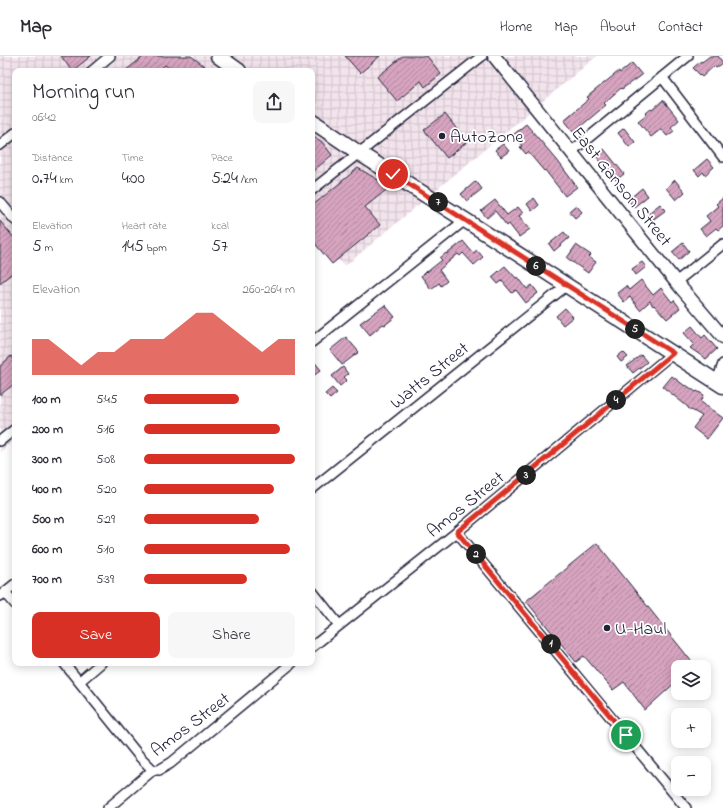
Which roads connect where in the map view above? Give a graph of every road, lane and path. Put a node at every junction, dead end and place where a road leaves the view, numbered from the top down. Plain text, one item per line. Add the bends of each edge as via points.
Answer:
1 (110, 56) edge
2 (218, 56) edge
3 (482, 56) edge
4 (494, 56) edge
5 (688, 56) edge
6 (96, 68) edge
7 (235, 68) edge
8 (662, 77) junction
9 (315, 123) edge
10 (12, 135) edge
11 (0, 145) edge
12 (571, 152) junction
13 (359, 153) junction
14 (723, 156) edge
15 (315, 188) edge
16 (0, 202) edge
17 (12, 216) edge
18 (465, 220) junction
19 (723, 244) edge
20 (676, 282) junction
21 (566, 286) junction
22 (723, 337) edge
23 (315, 340) edge
24 (673, 353) junction
25 (723, 364) edge
26 (720, 384) edge
27 (12, 431) edge
28 (0, 441) edge
29 (315, 487) edge
30 (457, 532) junction
31 (12, 586) edge
32 (2, 594) edge
33 (315, 595) edge
34 (12, 602) edge
35 (339, 625) junction
36 (315, 645) edge
37 (67, 666) edge
38 (98, 666) edge
39 (288, 666) edge
40 (80, 681) junction
41 (153, 770) junction
42 (108, 808) edge
43 (686, 808) edge

1 - 6 street
2 - 7 main road
3 - 13 street
4 - 12 street, East Ganson Street
5 - 8 street
8 - 12 street
8 - 14 street
9 - 13 main road
10 - 11 street
12 - 20 street, East Ganson Street
13 - 15 street
13 - 18 main road
16 - 17 street
18 - 21 main road
18 - 23 street
19 - 20 street
20 - 22 street, East Ganson Street
21 - 24 main road
21 - 29 street, Watts Street
24 - 26 main road
24 - 30 street, Amos Street
25 - 26 street
27 - 28 street
30 - 35 street, Amos Street
30 - 43 street
31 - 32 street
32 - 34 street
33 - 35 street
35 - 36 street, Amos Street
37 - 40 street
38 - 40 street
39 - 41 street, Amos Street via 171,763 159,770
40 - 41 street
41 - 42 street, Amos Street

